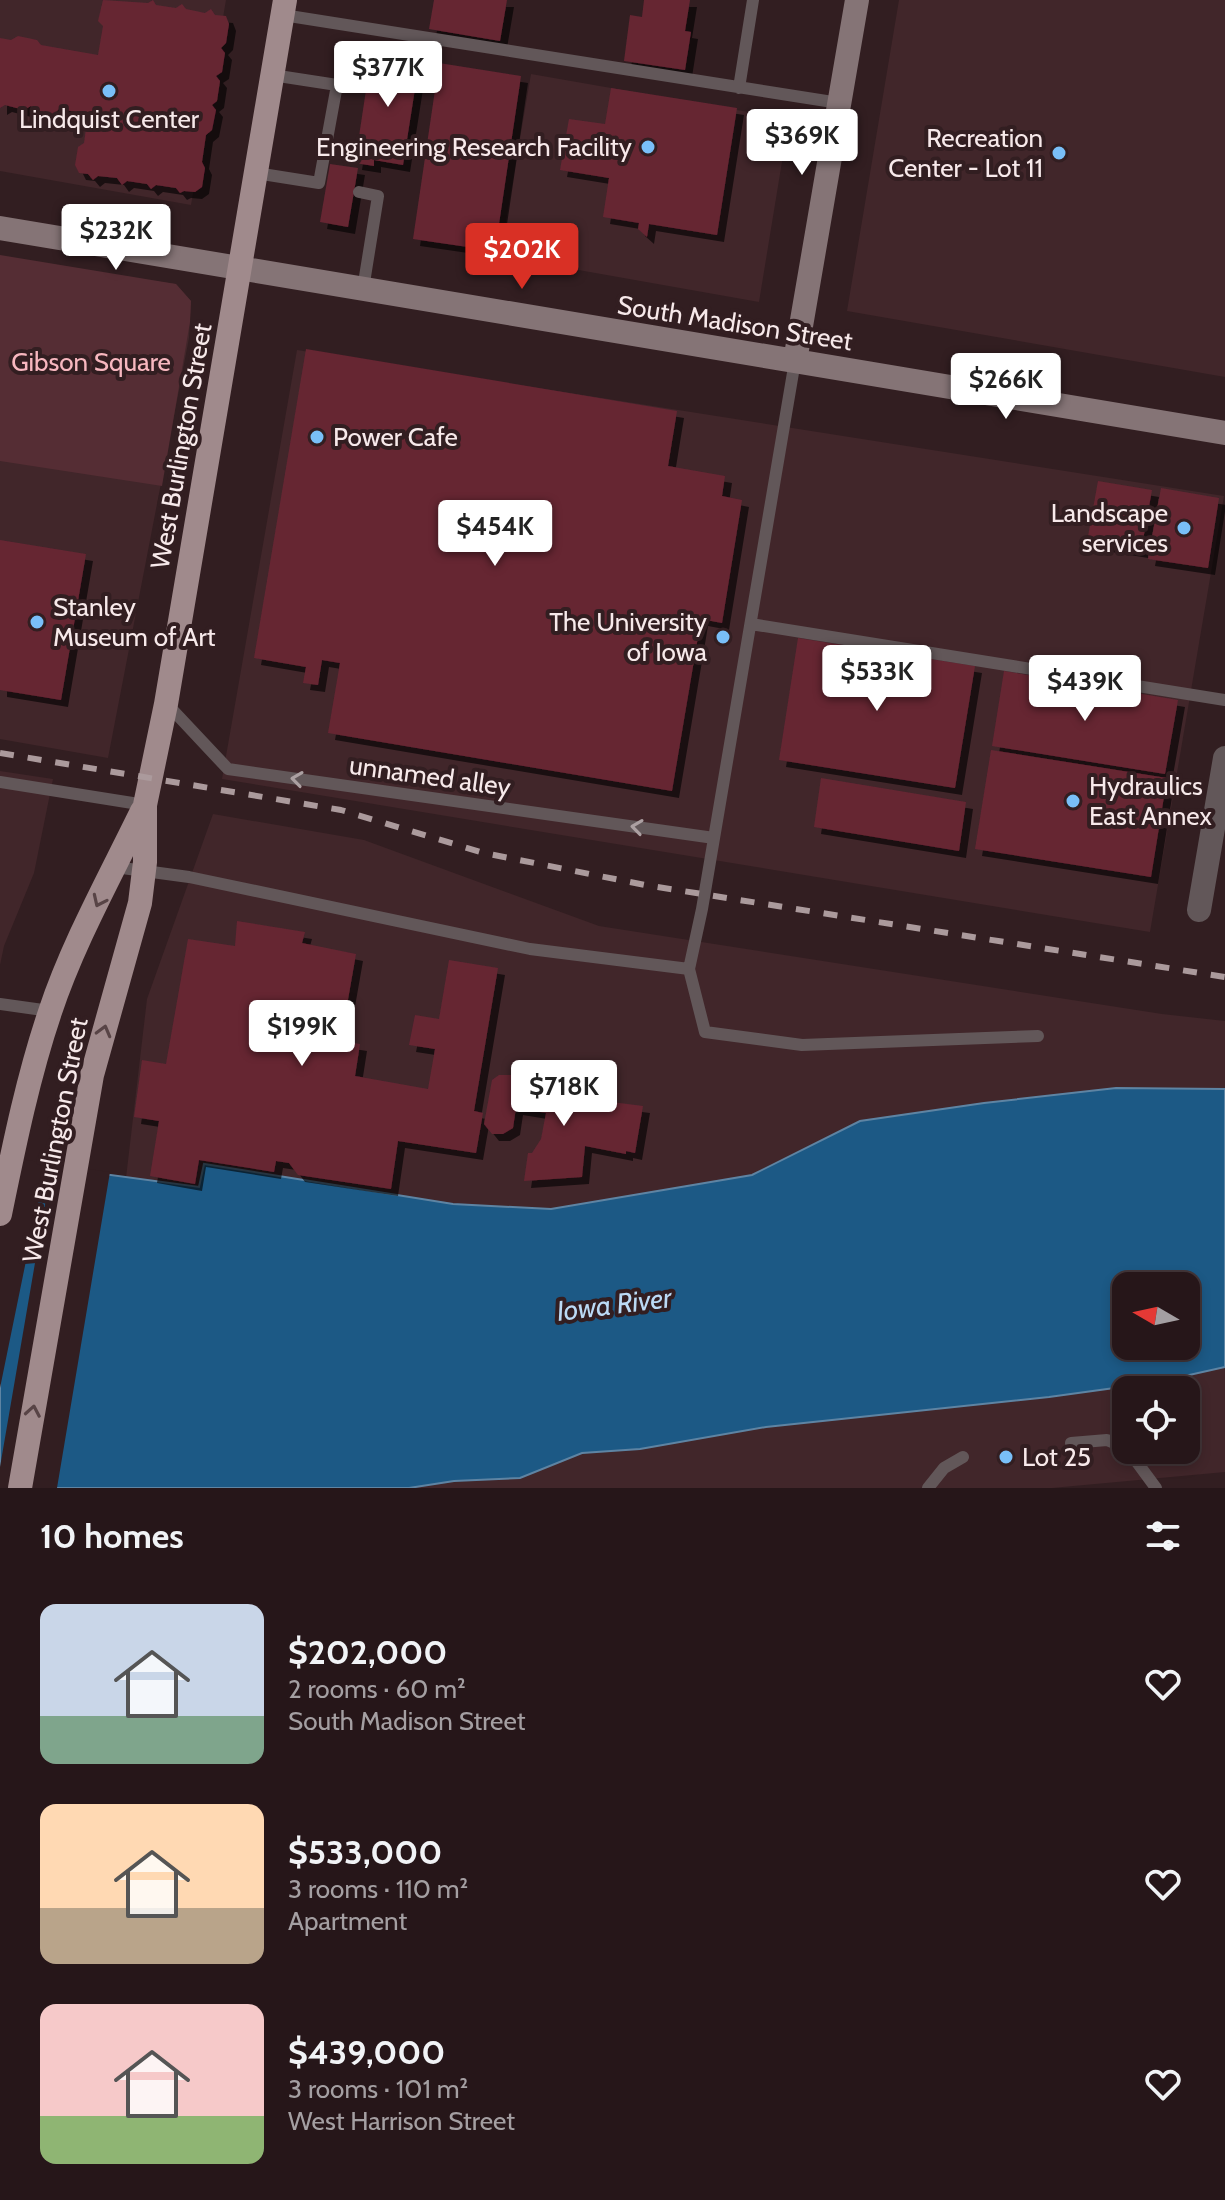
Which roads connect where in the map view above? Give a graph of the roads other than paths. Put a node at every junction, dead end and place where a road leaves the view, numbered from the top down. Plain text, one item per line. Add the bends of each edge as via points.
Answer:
1 (753, 0) edge
2 (857, 0) edge
3 (284, 8) edge
4 (272, 75) junction
5 (739, 88) junction
6 (839, 103) junction
7 (256, 173) junction
8 (359, 192) dead end
9 (0, 228) edge
10 (240, 268) junction
11 (363, 289) junction
12 (795, 361) junction
13 (1225, 433) edge
14 (751, 624) junction
15 (1225, 700) edge
16 (166, 704) junction
17 (1225, 758) edge
18 (0, 782) edge
19 (145, 805) junction
20 (1220, 824) edge
21 (714, 838) junction
22 (115, 867) junction
23 (144, 871) junction
24 (1199, 910) dead end
25 (689, 969) junction
26 (0, 1004) edge
27 (50, 1011) junction
28 (1038, 1036) dead end
29 (0, 1214) edge
30 (1112, 1442) edge
31 (1071, 1443) dead end
32 (963, 1457) dead end
33 (1138, 1464) edge
34 (20, 1488) edge
35 (928, 1488) edge
36 (1156, 1488) edge

1 - 5 lane
2 - 6 street
3 - 4 main road, West Burlington Street
3 - 5 lane
4 - 7 main road, West Burlington Street
4 - 7 lane via 337,85 319,183
5 - 6 lane
6 - 12 street
7 - 10 main road, West Burlington Street
8 - 11 lane via 378,196
9 - 10 street, South Madison Street
10 - 11 street, South Madison Street
10 - 16 main road, West Burlington Street
11 - 12 street, South Madison Street
12 - 13 street, South Madison Street
12 - 14 lane
14 - 15 lane
14 - 21 lane
16 - 19 main road, West Burlington Street
21 -> 16 lane, unnamed alley via 228,769
17 - 20 street
18 - 19 lane
19 - 22 main road, West Burlington Street
19 - 23 main road, West Burlington Street
20 - 24 street
21 - 25 lane
22 - 23 lane
22 -> 27 main road, West Burlington Street
23 - 25 lane via 530,949
34 -> 23 main road, West Burlington Street via 80,1134
25 - 28 lane via 705,1032 802,1045
26 - 27 lane
27 - 29 main road, West Burlington Street
30 - 31 lane
32 - 35 lane via 944,1468
33 - 36 lane

